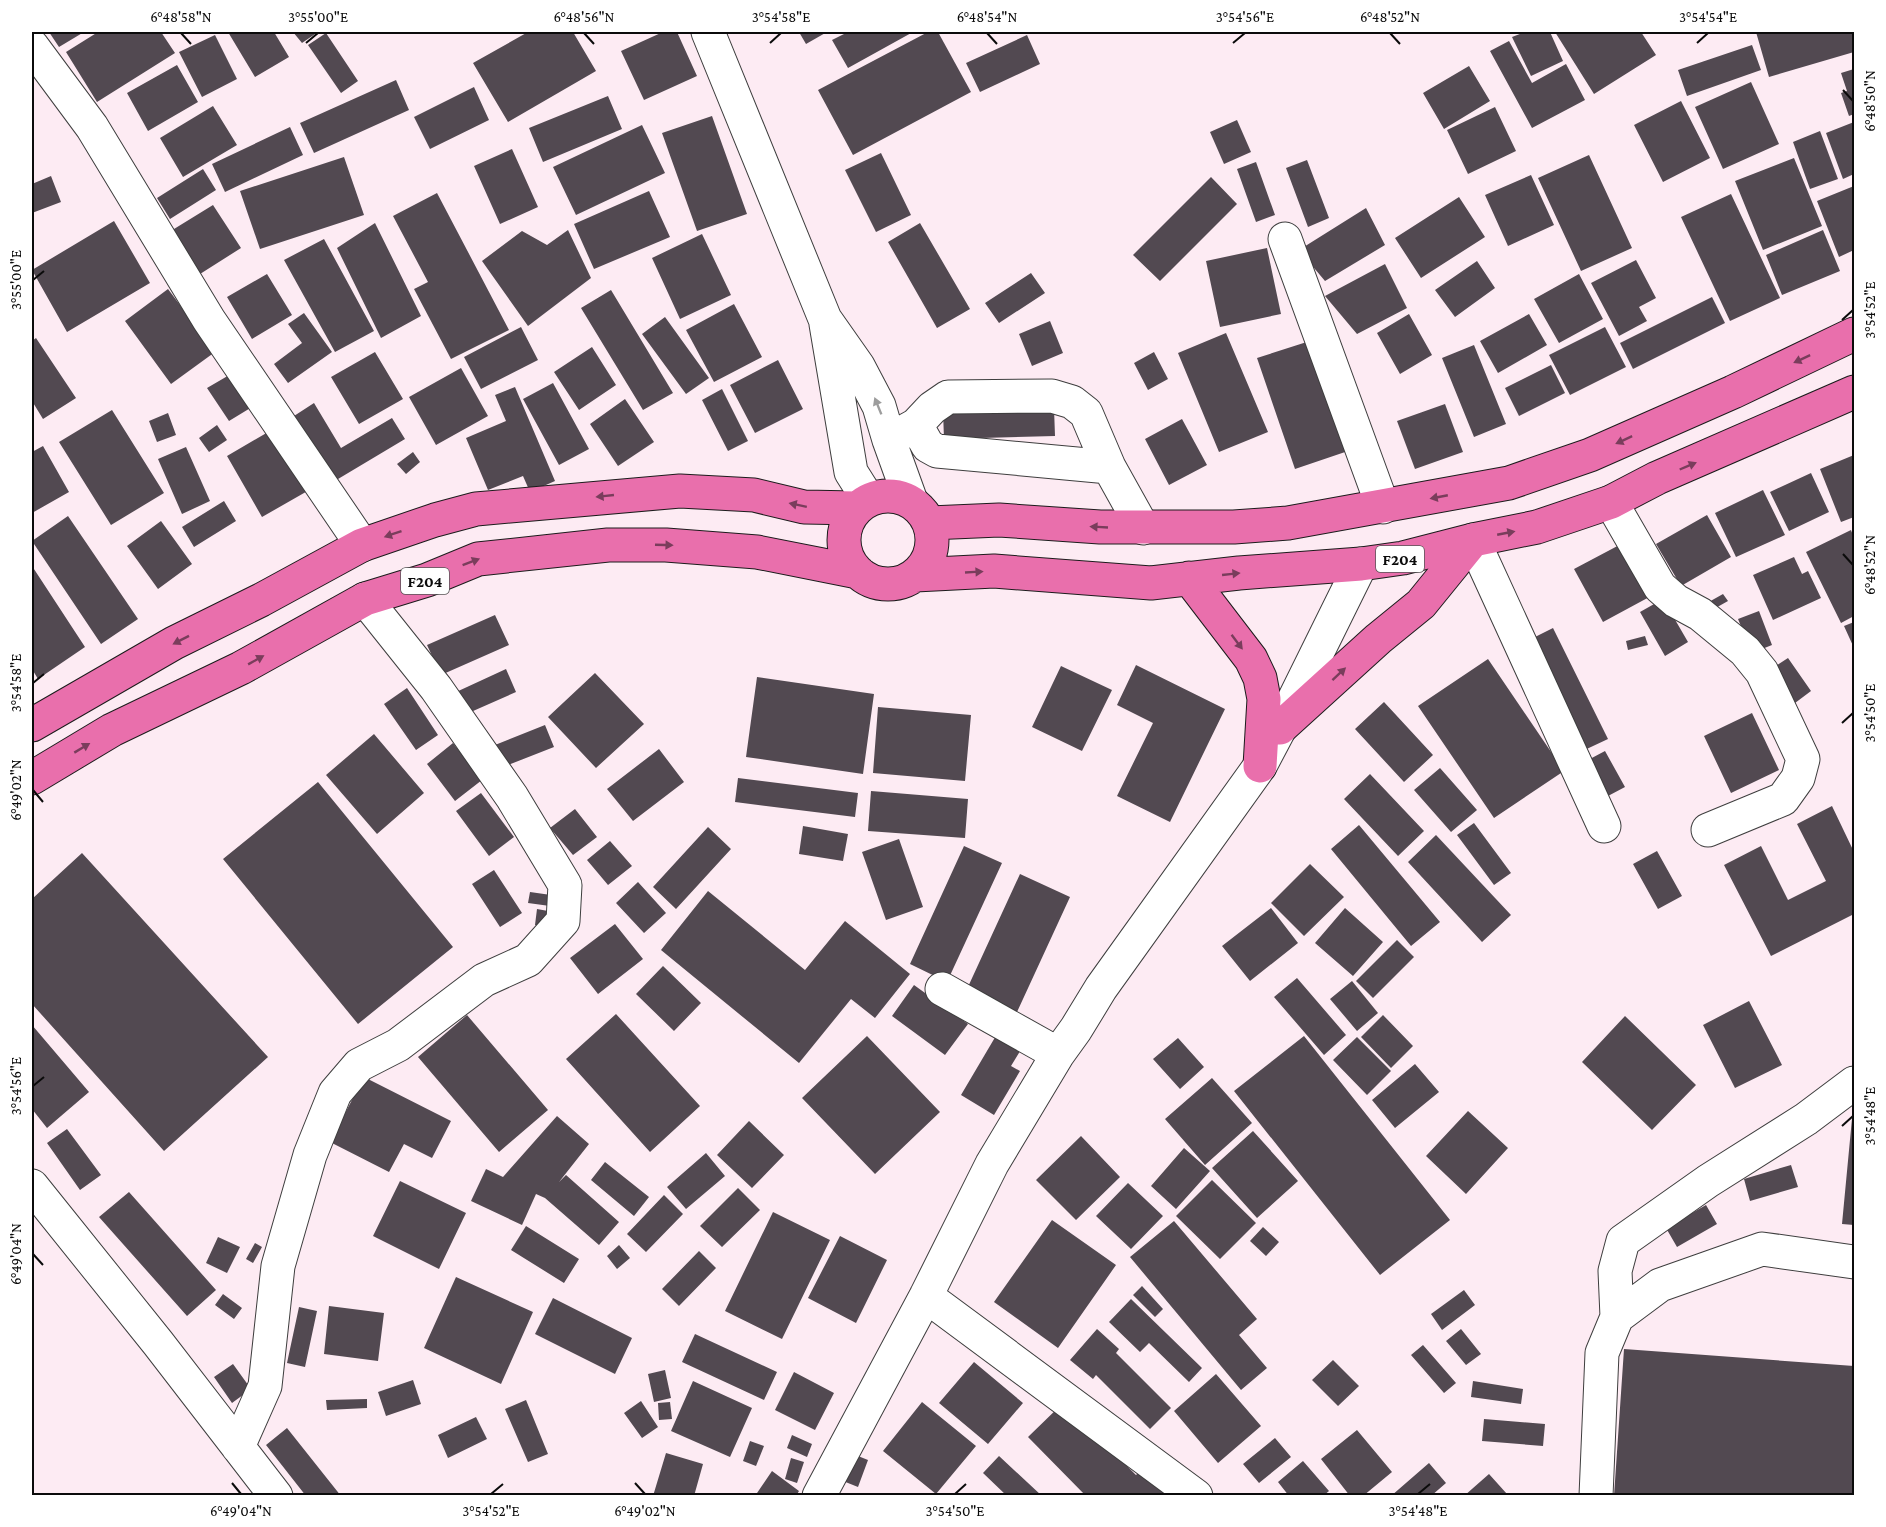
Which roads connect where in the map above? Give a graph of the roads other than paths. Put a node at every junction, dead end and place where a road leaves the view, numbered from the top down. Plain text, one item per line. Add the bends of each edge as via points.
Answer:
1 (708, 32) edge
2 (32, 46) edge
3 (1285, 239) dead end
4 (825, 319) junction
5 (1854, 334) edge
6 (1854, 392) edge
7 (903, 432) junction
8 (1109, 467) junction
9 (1611, 501) junction
10 (862, 504) junction
11 (1383, 507) junction
12 (920, 512) junction
13 (1143, 528) junction
14 (1473, 540) junction
15 (362, 545) junction
16 (1361, 564) junction
17 (858, 572) junction
18 (915, 575) junction
19 (1189, 579) junction
20 (365, 599) junction
21 (32, 725) edge
22 (1281, 728) junction
23 (1260, 766) junction
24 (32, 778) edge
25 (1604, 826) dead end
26 (1708, 830) dead end
27 (942, 989) dead end
28 (1058, 1054) junction
29 (1854, 1083) edge
30 (32, 1186) edge
31 (1854, 1262) edge
32 (926, 1296) junction
33 (1617, 1317) junction
34 (238, 1447) junction
35 (825, 1493) edge
36 (1595, 1495) edge
37 (276, 1496) edge
38 (1196, 1496) edge

1 - 4 street
2 - 15 street via 92,128 209,320
3 - 11 street
7 -> 4 street via 879,406 858,366
4 - 10 street via 851,472
5 -> 11 main road via 1590,455 1509,483
9 -> 6 main road, F204
7 - 8 street via 937,451
7 - 8 street via 948,397 1052,396 1072,402 1086,412
7 - 12 street
8 - 13 street
14 -> 9 main road, F204 via 1537,527
9 - 26 street via 1660,587 1745,651 1762,672 1803,759 1798,778 1783,799
10 - 12 main road via 882,495 897,496
10 -> 15 main road via 804,507 753,495 680,490 476,509
10 - 17 main road via 848,520 844,533 844,548
11 - 13 main road via 1288,523
13 -> 12 main road
12 - 18 main road via 933,537 932,552
14 - 16 main road, F204
22 -> 14 main road via 1421,604
14 - 25 street
15 -> 21 main road via 174,643
19 -> 16 main road, F204
16 - 22 street
17 - 18 main road, F204 via 886,585
20 -> 17 main road, F204 via 478,559 608,545 757,552
18 -> 19 main road, F204 via 994,572 1151,583
19 -> 23 main road via 1251,659 1260,678 1264,699
24 -> 20 main road, F204 via 112,730 241,668
20 - 34 street via 436,688 518,807 565,885 563,921 528,960 484,980 398,1045 359,1065 335,1093 310,1155 278,1266 265,1386
22 - 23 street
23 - 28 street
27 - 28 street
28 - 32 street via 992,1164
29 - 33 street via 1623,1241 1615,1271
30 - 34 street
31 - 33 street via 1762,1249 1660,1285
32 - 35 street
32 - 38 street
33 - 36 street via 1602,1353
34 - 37 street

